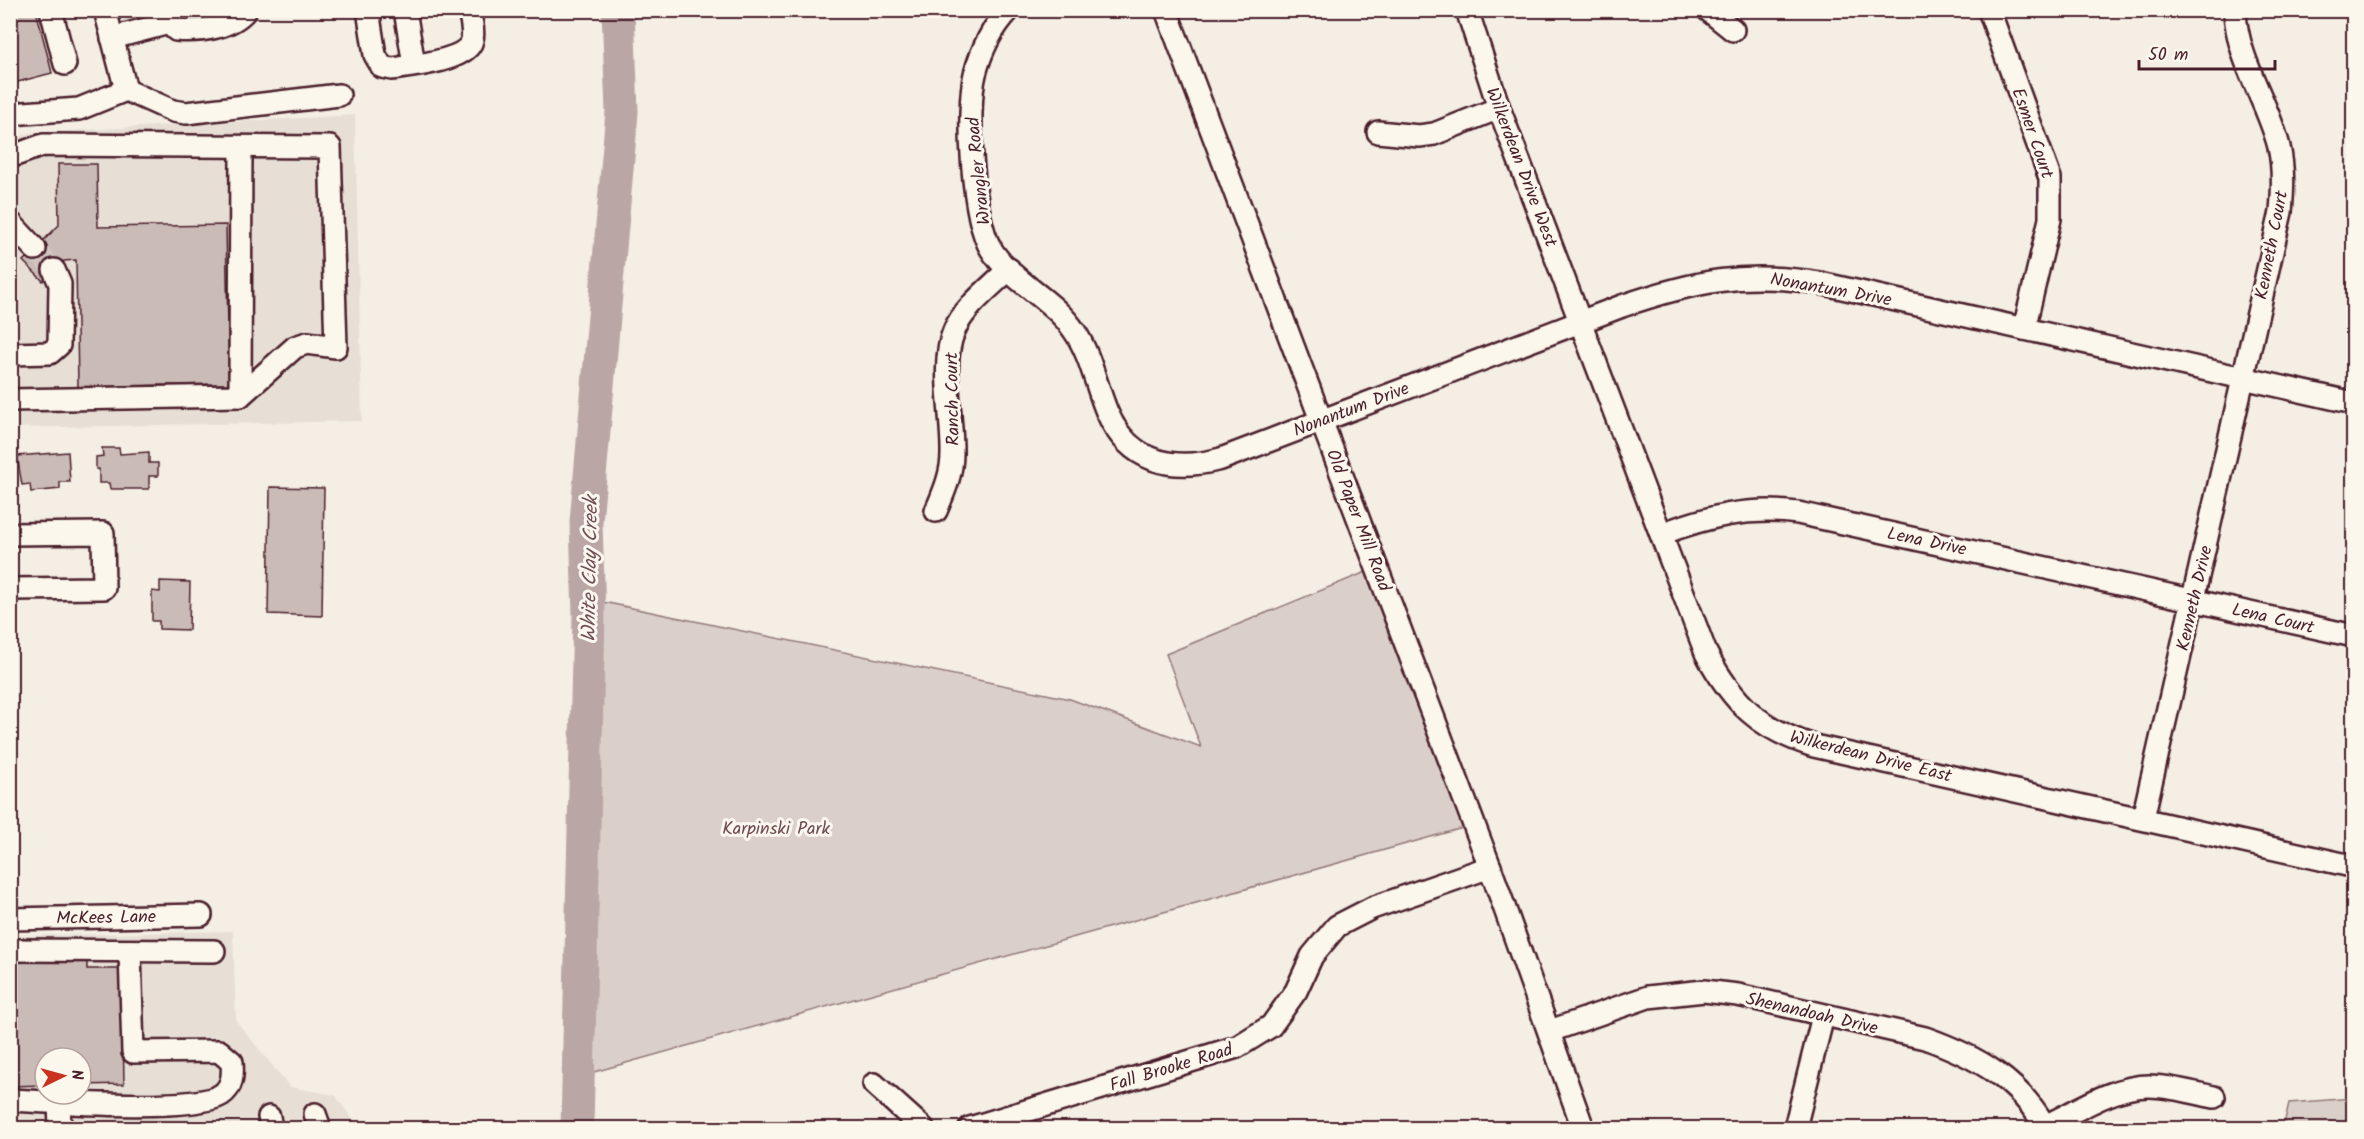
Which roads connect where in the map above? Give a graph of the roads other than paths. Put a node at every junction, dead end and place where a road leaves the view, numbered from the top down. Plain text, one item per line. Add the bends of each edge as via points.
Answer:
1 (51, 10) edge
2 (105, 10) edge
3 (368, 10) edge
4 (405, 10) edge
5 (469, 10) edge
6 (1009, 10) edge
7 (1166, 10) edge
8 (1467, 10) edge
9 (1708, 10) edge
10 (1989, 10) edge
11 (2235, 10) edge
12 (243, 12) edge
13 (167, 17) edge
14 (1733, 30) dead end
15 (112, 38) junction
16 (65, 64) dead end
17 (414, 65) junction
18 (126, 90) junction
19 (339, 95) dead end
20 (1499, 108) junction
21 (10, 114) edge
22 (1378, 132) dead end
23 (241, 147) junction
24 (10, 157) edge
25 (10, 222) edge
26 (35, 249) tunnel mouth
27 (1009, 269) junction
28 (54, 270) tunnel mouth
29 (1581, 322) junction
30 (2024, 329) junction
31 (10, 354) edge
32 (2244, 378) junction
33 (240, 396) junction
34 (10, 400) edge
35 (2354, 403) edge
36 (1321, 421) junction
37 (1185, 466) joint
38 (936, 511) dead end
39 (10, 534) edge
40 (1661, 534) junction
41 (10, 589) edge
42 (2193, 599) junction
43 (2354, 636) edge
44 (2143, 818) junction
45 (2347, 865) dead end
46 (1490, 867) junction
47 (201, 915) dead end
48 (10, 919) edge
49 (10, 950) edge
50 (130, 951) junction
51 (214, 951) dead end
52 (1823, 1016) junction
53 (1550, 1031) junction
54 (874, 1084) dead end
55 (2214, 1097) dead end
56 (10, 1100) edge
57 (33, 1101) edge
58 (93, 1103) edge
59 (59, 1106) edge
60 (995, 1123) edge
61 (2045, 1127) edge
62 (60, 1128) edge
63 (923, 1128) edge
64 (970, 1128) edge
65 (1583, 1128) edge
66 (1795, 1128) edge

1 - 16 street
2 - 15 street
3 - 17 street via 375,55 382,67
4 - 17 street
5 - 17 street via 473,41 467,50
6 - 27 street, Wrangler Road via 981,54 971,97 978,210 992,250
7 - 36 street, Old Paper Mill Road
8 - 20 street, Wilkerdean Drive West
9 - 14 street
10 - 30 street, Esmer Court via 2050,178 2050,219
11 - 32 street, Kenneth Court via 2238,35 2279,146 2283,187 2282,212
12 - 13 street via 203,31 176,30
13 - 15 street
15 - 18 street
18 - 19 street via 186,113
18 - 21 street via 79,109
20 - 22 street via 1434,134
20 - 29 street, Wilkerdean Drive West
23 - 24 street via 43,145
23 - 33 street
23 - 33 street via 330,147 336,347 307,342 295,347
25 - 26 street
27 - 37 street, Wrangler Road via 1054,306 1077,334 1107,413 1128,444 1146,457
27 - 38 street, Ranch Court via 954,331 949,364 952,455 950,475
28 - 31 street via 60,284 59,345 50,353
29 - 30 street, Nonantum Drive via 1681,287 1711,280 1764,277 1820,283
29 - 36 street, Nonantum Drive
29 - 40 street, Wilkerdean Drive East
30 - 32 street, Nonantum Drive
32 - 35 street, Nonantum Drive
32 - 42 street, Kenneth Drive
33 - 34 street
36 - 37 street, Nonantum Drive via 1221,459
36 - 46 street, Old Paper Mill Road
39 - 41 street via 103,533 104,588
40 - 42 street, Lena Drive via 1709,517 1788,511
40 - 44 street, Wilkerdean Drive East via 1719,676 1748,713 1768,727 1814,746
42 - 43 street, Lena Court
42 - 44 street, Kenneth Drive
44 - 45 street, Wilkerdean Drive East
46 - 53 street, Old Paper Mill Road
46 - 60 street, Fall Brooke Road via 1372,908 1337,926 1312,956 1296,991 1271,1026 1237,1047
47 - 48 street, McKees Lane
49 - 50 street
50 - 51 street
50 - 58 street via 133,1053 219,1051 232,1062 232,1079 222,1094 206,1101
52 - 53 street, Shenandoah Drive via 1738,995 1677,992 1614,1007
52 - 61 street, Shenandoah Drive via 1925,1038 1975,1058 2018,1089
52 - 66 street
53 - 65 street, Old Paper Mill Road
54 - 63 street
55 - 61 street via 2160,1087 2135,1087
56 - 57 street
59 - 62 street
60 - 64 street, Fall Brooke Road

